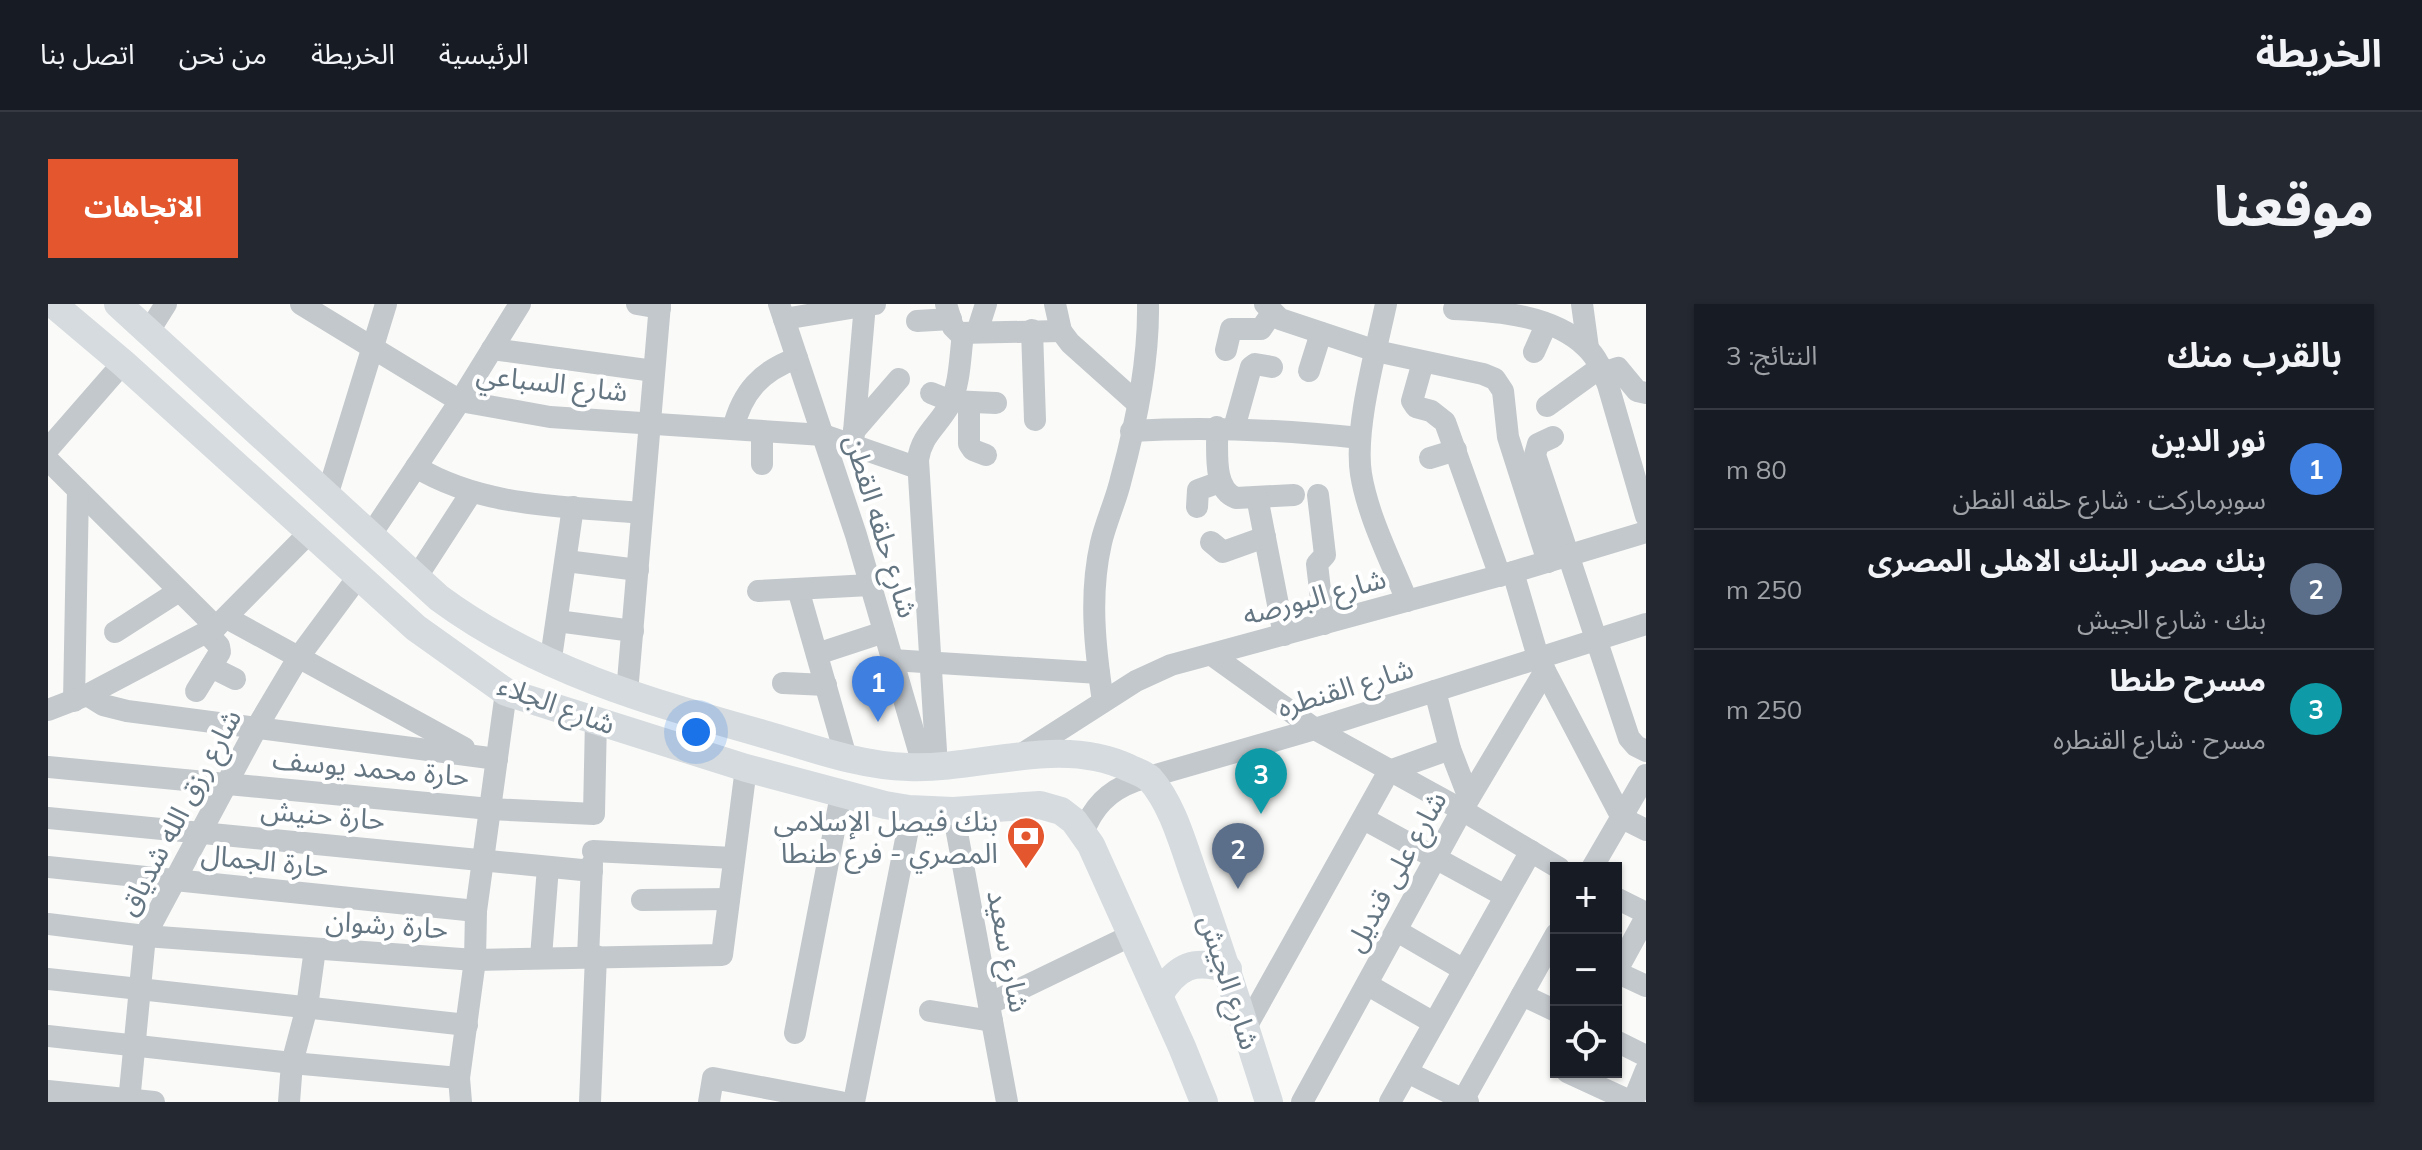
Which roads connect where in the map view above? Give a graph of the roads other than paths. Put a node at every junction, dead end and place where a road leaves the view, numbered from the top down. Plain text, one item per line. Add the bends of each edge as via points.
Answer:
1 (53, 304) edge
2 (118, 304) edge
3 (166, 304) edge
4 (301, 304) edge
5 (386, 304) edge
6 (520, 304) edge
7 (637, 304) edge
8 (986, 304) edge
9 (1055, 304) edge
10 (1148, 304) edge
11 (1582, 304) edge
12 (1593, 304) edge
13 (868, 305) edge
14 (1381, 305) edge
15 (660, 306) edge
16 (1480, 307) edge
17 (1268, 308) edge
18 (1454, 309) dead end
19 (781, 312) edge
20 (917, 321) dead end
21 (959, 322) edge
22 (1546, 325) junction
23 (1032, 330) junction
24 (149, 331) junction
25 (1061, 331) junction
26 (1321, 333) junction
27 (1588, 348) junction
28 (373, 349) junction
29 (492, 349) junction
30 (1226, 350) dead end
31 (1376, 351) junction
32 (1534, 352) dead end
33 (797, 358) junction
34 (1423, 362) junction
35 (123, 363) junction
36 (1272, 367) dead end
37 (1602, 370) junction
38 (654, 371) junction
39 (1309, 371) dead end
40 (899, 379) dead end
41 (1646, 393) edge
42 (950, 399) junction
43 (460, 401) junction
44 (996, 403) dead end
45 (1137, 403) junction
46 (1547, 406) dead end
47 (1035, 420) dead end
48 (650, 425) junction
49 (1226, 428) junction
50 (733, 429) junction
51 (762, 431) junction
52 (1131, 431) junction
53 (823, 435) junction
54 (853, 437) junction
55 (1553, 437) dead end
56 (1360, 438) junction
57 (48, 449) edge
58 (1456, 450) junction
59 (986, 455) dead end
60 (1430, 458) dead end
61 (48, 460) edge
62 (762, 464) dead end
63 (416, 467) junction
64 (918, 468) junction
65 (1220, 482) junction
66 (78, 490) junction
67 (471, 493) junction
68 (1294, 495) dead end
69 (1318, 495) dead end
70 (327, 496) junction
71 (1257, 497) junction
72 (573, 507) junction
73 (1197, 507) dead end
74 (642, 513) junction
75 (1646, 516) edge
76 (1646, 532) edge
77 (309, 533) junction
78 (370, 536) junction
79 (1265, 537) junction
80 (1211, 542) dead end
81 (1558, 559) junction
82 (566, 561) junction
83 (638, 570) junction
84 (1506, 574) junction
85 (358, 577) junction
86 (416, 578) junction
87 (870, 585) junction
88 (798, 589) junction
89 (179, 591) junction
90 (758, 591) dead end
91 (1407, 601) junction
92 (557, 621) junction
93 (1324, 624) junction
94 (1646, 624) edge
95 (217, 626) junction
96 (633, 631) junction
97 (115, 632) dead end
98 (884, 632) junction
99 (1284, 635) junction
100 (1596, 638) junction
101 (817, 654) junction
102 (1212, 655) junction
103 (298, 658) junction
104 (892, 660) junction
105 (931, 664) junction
106 (1541, 664) junction
107 (550, 665) junction
108 (211, 667) junction
109 (1099, 673) junction
110 (235, 679) dead end
111 (783, 683) dead end
112 (826, 685) junction
113 (196, 691) dead end
114 (1435, 691) junction
115 (506, 692) junction
116 (627, 693) junction
117 (81, 698) junction
118 (1103, 701) junction
119 (48, 710) edge
120 (596, 719) junction
121 (257, 727) junction
122 (744, 729) junction
123 (1315, 729) junction
124 (782, 739) junction
125 (1450, 749) junction
126 (1646, 751) edge
127 (487, 757) junction
128 (846, 757) junction
129 (1016, 758) junction
130 (48, 767) edge
131 (750, 768) junction
132 (930, 768) junction
133 (1389, 771) junction
134 (1646, 775) edge
135 (1149, 777) junction
136 (227, 784) junction
137 (841, 795) junction
138 (1466, 804) junction
139 (490, 809) junction
140 (912, 809) junction
141 (953, 811) junction
142 (48, 818) edge
143 (1622, 818) junction
144 (1364, 819) junction
145 (1646, 830) edge
146 (200, 832) junction
147 (1083, 833) junction
148 (1531, 851) junction
149 (733, 858) junction
150 (1436, 858) junction
151 (482, 862) junction
152 (592, 862) junction
153 (1596, 862) edge
154 (1550, 863) edge
155 (48, 867) edge
156 (548, 867) junction
157 (173, 881) junction
158 (1505, 896) junction
159 (729, 899) junction
160 (642, 900) dead end
161 (1622, 901) edge
162 (476, 911) junction
163 (1646, 915) edge
164 (48, 924) edge
165 (1397, 931) junction
166 (1132, 935) junction
167 (145, 936) junction
168 (1550, 948) edge
169 (315, 949) junction
170 (592, 956) junction
171 (541, 957) junction
172 (475, 960) junction
173 (1622, 961) edge
174 (1228, 969) junction
175 (1464, 970) junction
176 (1622, 975) edge
177 (48, 979) edge
178 (1368, 985) junction
179 (1646, 986) edge
180 (139, 989) junction
181 (1159, 995) junction
182 (1522, 995) junction
183 (307, 1007) junction
184 (1550, 1008) edge
185 (930, 1011) dead end
186 (990, 1012) junction
187 (1434, 1023) junction
188 (467, 1025) junction
189 (1245, 1029) junction
190 (795, 1033) dead end
191 (48, 1036) edge
192 (1622, 1044) edge
193 (134, 1046) junction
194 (1646, 1056) edge
195 (292, 1063) junction
196 (1646, 1070) edge
197 (1407, 1072) junction
198 (459, 1078) junction
199 (1579, 1078) edge
200 (48, 1091) edge
201 (129, 1101) edge
202 (1464, 1101) edge
203 (154, 1102) edge
204 (289, 1102) edge
205 (461, 1102) edge
206 (590, 1102) edge
207 (709, 1102) edge
208 (840, 1102) edge
209 (854, 1102) edge
210 (1007, 1102) edge
211 (1204, 1102) edge
212 (1269, 1102) edge
213 (1302, 1102) edge
214 (1390, 1102) edge
215 (1632, 1102) edge

1 - 35 main road, شارع الجلاء
2 - 24 main road, شارع الجلاء
3 - 24 street
4 - 28 street, شارع السباعي
5 - 28 street
6 - 29 street
7 - 15 street
8 - 21 street
9 - 25 street
10 - 45 street
11 - 12 street
11 - 27 street
13 - 19 street
13 - 54 street
14 - 31 street
15 - 38 street
16 - 18 street
16 - 22 street
17 - 26 street via 1280,319
17 - 30 street via 1261,329 1231,329
19 - 33 street, شارع حلقه القطن
20 - 21 street
21 - 23 street
21 - 42 street
22 - 27 street
22 - 32 street
23 - 25 street
23 - 47 street via 1026,358
24 - 70 main road, شارع الجلاء
25 - 45 street
26 - 31 street
26 - 39 street
27 - 37 street
28 - 43 street, شارع السباعي
28 - 70 street
29 - 38 street
29 - 43 street
31 - 34 street
31 - 56 street
33 - 50 street via 761,376 747,391
33 - 53 street, شارع حلقه القطن
34 - 58 street via 1412,401 1445,422
34 - 81 street via 1483,374 1499,384 1512,453
35 - 57 street
35 - 77 main road, شارع الجلاء
36 - 49 street via 1251,367
37 - 41 street via 1618,368 1637,391
37 - 46 street
37 - 75 street
38 - 48 street
40 - 54 street
42 - 44 street
42 - 59 street via 969,444
42 - 64 street via 921,443
43 - 48 street, شارع السباعي via 550,417
43 - 63 street
45 - 52 street
48 - 50 street, شارع السباعي
48 - 74 street
49 - 52 street
49 - 56 street
49 - 65 street
50 - 51 street, شارع السباعي
51 - 53 street, شارع السباعي
51 - 62 street
52 - 109 street via 1097,570 1094,625
53 - 54 street, شارع السباعي
53 - 87 street, شارع حلقه القطن
54 - 64 street, شارع السباعي
55 - 81 street via 1534,451
56 - 91 street via 1365,494
58 - 60 street
58 - 84 street
61 - 66 street
63 - 67 street
63 - 78 street
64 - 105 street
65 - 71 street via 1228,495
65 - 73 street via 1198,490
66 - 89 street
66 - 117 street
67 - 72 street
67 - 86 street
68 - 71 street
69 - 93 street via 1325,555 1317,564
70 - 78 main road, شارع الجلاء
71 - 79 street
72 - 74 street
72 - 82 street
74 - 83 street
76 - 81 street, شارع البورصه
77 - 85 main road, شارع الجلاء
77 - 95 street
78 - 86 main road, شارع الجلاء
79 - 80 street via 1223,552
79 - 99 street
81 - 84 street, شارع البورصه
81 - 100 street
82 - 83 street
82 - 92 street
83 - 96 street
84 - 91 street, شارع البورصه
84 - 106 street
85 - 103 street, شارع رزق الله شدياق
85 - 115 main road, شارع الجلاء via 442,649
86 - 107 main road, شارع الجلاء via 465,618
87 - 88 street
87 - 98 street, شارع حلقه القطن
88 - 90 street
88 - 101 street
89 - 95 street
89 - 97 street
91 - 93 street, شارع البورصه
92 - 96 street
92 - 107 street
93 - 99 street, شارع البورصه
94 - 100 street, شارع القنطره
95 - 103 street
95 - 108 street via 220,648
95 - 117 street
96 - 116 street
98 - 101 street
98 - 104 street, شارع حلقه القطن
99 - 102 street, شارع البورصه
100 - 106 street, شارع القنطره
100 - 126 street via 1629,738
101 - 112 street
102 - 118 street, شارع البورصه via 1171,665
102 - 123 street
103 - 121 street, شارع رزق الله شدياق
103 - 127 street
104 - 105 street
104 - 132 street, شارع حلقه القطن
105 - 109 street
105 - 132 street
106 - 114 street, شارع القنطره
106 - 138 street, شارع على قنديل
106 - 143 street
107 - 116 main road, شارع الجلاء
108 - 110 street
108 - 113 street
109 - 118 street
111 - 112 street
112 - 128 street
114 - 123 street, شارع القنطره
114 - 125 street
115 - 120 main road, شارع الجلاء
115 - 127 street
116 - 122 main road, شارع الجلاء
117 - 119 street
117 - 121 street via 127,711
118 - 129 street, شارع البورصه
120 - 131 main road, شارع الجلاء
120 - 139 street, حارة محمد يوسف via 594,814
121 - 127 street
121 - 136 street, شارع رزق الله شدياق
122 - 124 main road, شارع الجلاء
122 - 131 main road
123 - 133 street
123 - 135 street, شارع القنطره
124 - 128 main road, شارع الجلاء
124 - 131 main road
125 - 133 street
125 - 138 street
127 - 139 street
128 - 132 main road, شارع الجلاء
129 - 132 main road, شارع الجلاء
129 - 135 main road, شارع الجلاء via 1085,754
130 - 136 street, حارة محمد يوسف
131 - 137 main road, شارع الجلاء
131 - 149 street
133 - 138 street
133 - 144 street
134 - 143 street
135 - 147 street, شارع القنطره via 1108,795
135 - 174 main road, شارع الجيش via 1170,810
136 - 139 street, حارة محمد يوسف
136 - 146 street, شارع رزق الله شدياق
137 - 140 main road, شارع الجلاء
137 - 190 street
138 - 148 street
138 - 150 street, شارع على قنديل
139 - 151 street
140 - 141 main road, شارع الجلاء
140 - 209 street
141 - 147 main road, شارع الجلاء via 1040,805 1061,811
141 - 186 street, شارع سعيد
142 - 146 street, حارة حنيش
143 - 145 street
143 - 153 street
144 - 150 street
144 - 189 street
146 - 151 street, حارة حنيش
146 - 157 street, شارع رزق الله شدياق
147 - 166 main road
148 - 154 street
148 - 158 street
149 - 152 street, حارة حنيش
149 - 159 street
150 - 158 street
150 - 165 street, شارع على قنديل
151 - 156 street, حارة حنيش
151 - 162 street
152 - 156 street, حارة حنيش
152 - 170 street
155 - 157 street, حارة الجمال
156 - 171 street
157 - 162 street, حارة الجمال
157 - 167 street, شارع رزق الله شدياق
158 - 175 street
159 - 160 street
159 - 170 street, حارة رشوان via 722,955
161 - 163 street
162 - 172 street
163 - 173 street
164 - 167 street, حارة رشوان
165 - 175 street
165 - 178 street, شارع على قنديل
166 - 181 main road
166 - 186 street
167 - 169 street, حارة رشوان
167 - 180 street, شارع رزق الله شدياق
168 - 182 street
169 - 172 street, حارة رشوان
169 - 183 street
170 - 171 street, حارة رشوان
170 - 206 street
171 - 172 street, حارة رشوان
172 - 188 street
174 - 181 main road via 1208,963 1187,966 1170,977
174 - 189 main road, شارع الجيش
175 - 187 street
176 - 179 street
177 - 180 street
178 - 187 street
178 - 213 street, شارع على قنديل
180 - 183 street
180 - 193 street, شارع رزق الله شدياق
181 - 211 main road
182 - 184 street
182 - 202 street
183 - 188 street
183 - 195 street
185 - 186 street
186 - 210 street, شارع سعيد
187 - 197 street
188 - 198 street
189 - 212 main road, شارع الجيش
191 - 193 street
192 - 194 street
193 - 195 street
193 - 201 street, شارع رزق الله شدياق
195 - 198 street
195 - 204 street
196 - 215 street
197 - 202 street
197 - 214 street
198 - 205 street
199 - 215 street
200 - 201 street
201 - 203 street
207 - 208 street via 713,1078

